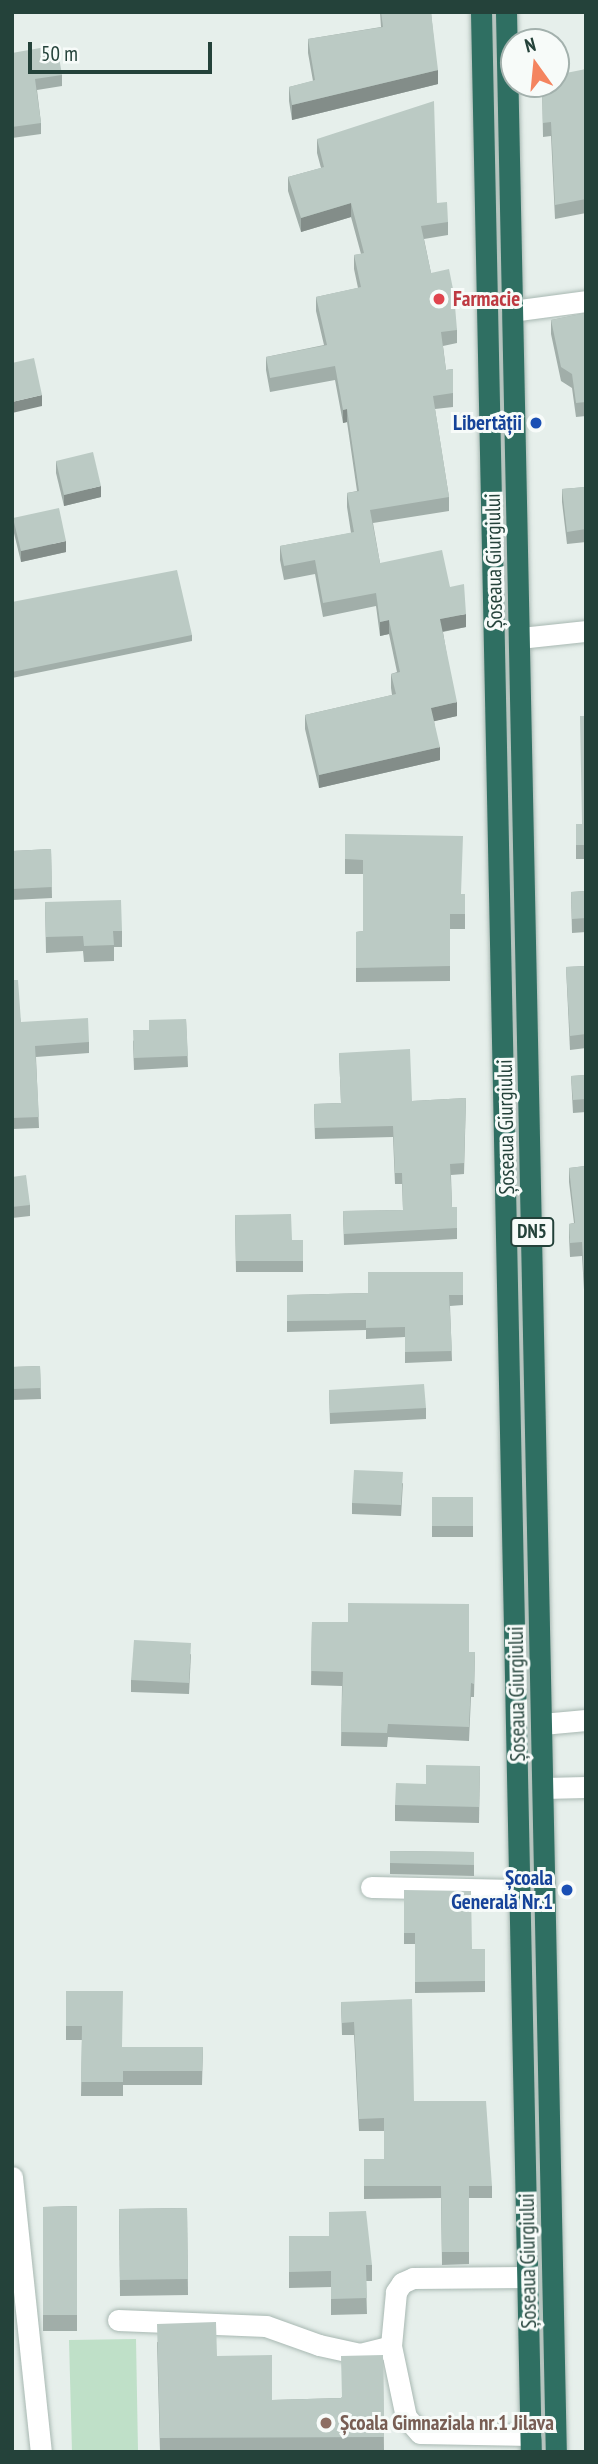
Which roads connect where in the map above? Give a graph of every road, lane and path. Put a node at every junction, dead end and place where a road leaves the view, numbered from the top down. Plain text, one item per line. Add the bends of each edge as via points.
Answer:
1 (481, 12) edge
2 (506, 12) edge
3 (586, 301) edge
4 (512, 311) junction
5 (586, 631) edge
6 (520, 638) junction
7 (586, 1720) edge
8 (542, 1724) junction
9 (586, 1787) edge
10 (543, 1788) junction
11 (371, 1887) dead end
12 (517, 1890) junction
13 (12, 2177) edge
14 (526, 2277) junction
15 (118, 2320) dead end
16 (20, 2324) edge
17 (391, 2346) junction
18 (531, 2444) edge
19 (41, 2452) edge
20 (556, 2452) edge

1 - 12 highway, Șoseaua Giurgiului / DN5
2 - 4 highway, Șoseaua Giurgiului / DN5
3 - 4 street
4 - 6 highway, Șoseaua Giurgiului / DN5
5 - 6 street
6 - 8 highway, Șoseaua Giurgiului / DN5
7 - 8 street
8 - 10 highway, Șoseaua Giurgiului / DN5
9 - 10 street
10 - 20 highway, Șoseaua Giurgiului / DN5
11 - 12 street
12 - 14 highway, Șoseaua Giurgiului / DN5
13 - 16 street
14 - 17 street via 413,2278 402,2283 396,2292
14 - 18 highway, Șoseaua Giurgiului / DN5
15 - 17 street via 266,2326 319,2346 360,2354
16 - 19 street
17 - 18 street via 406,2417 421,2433

